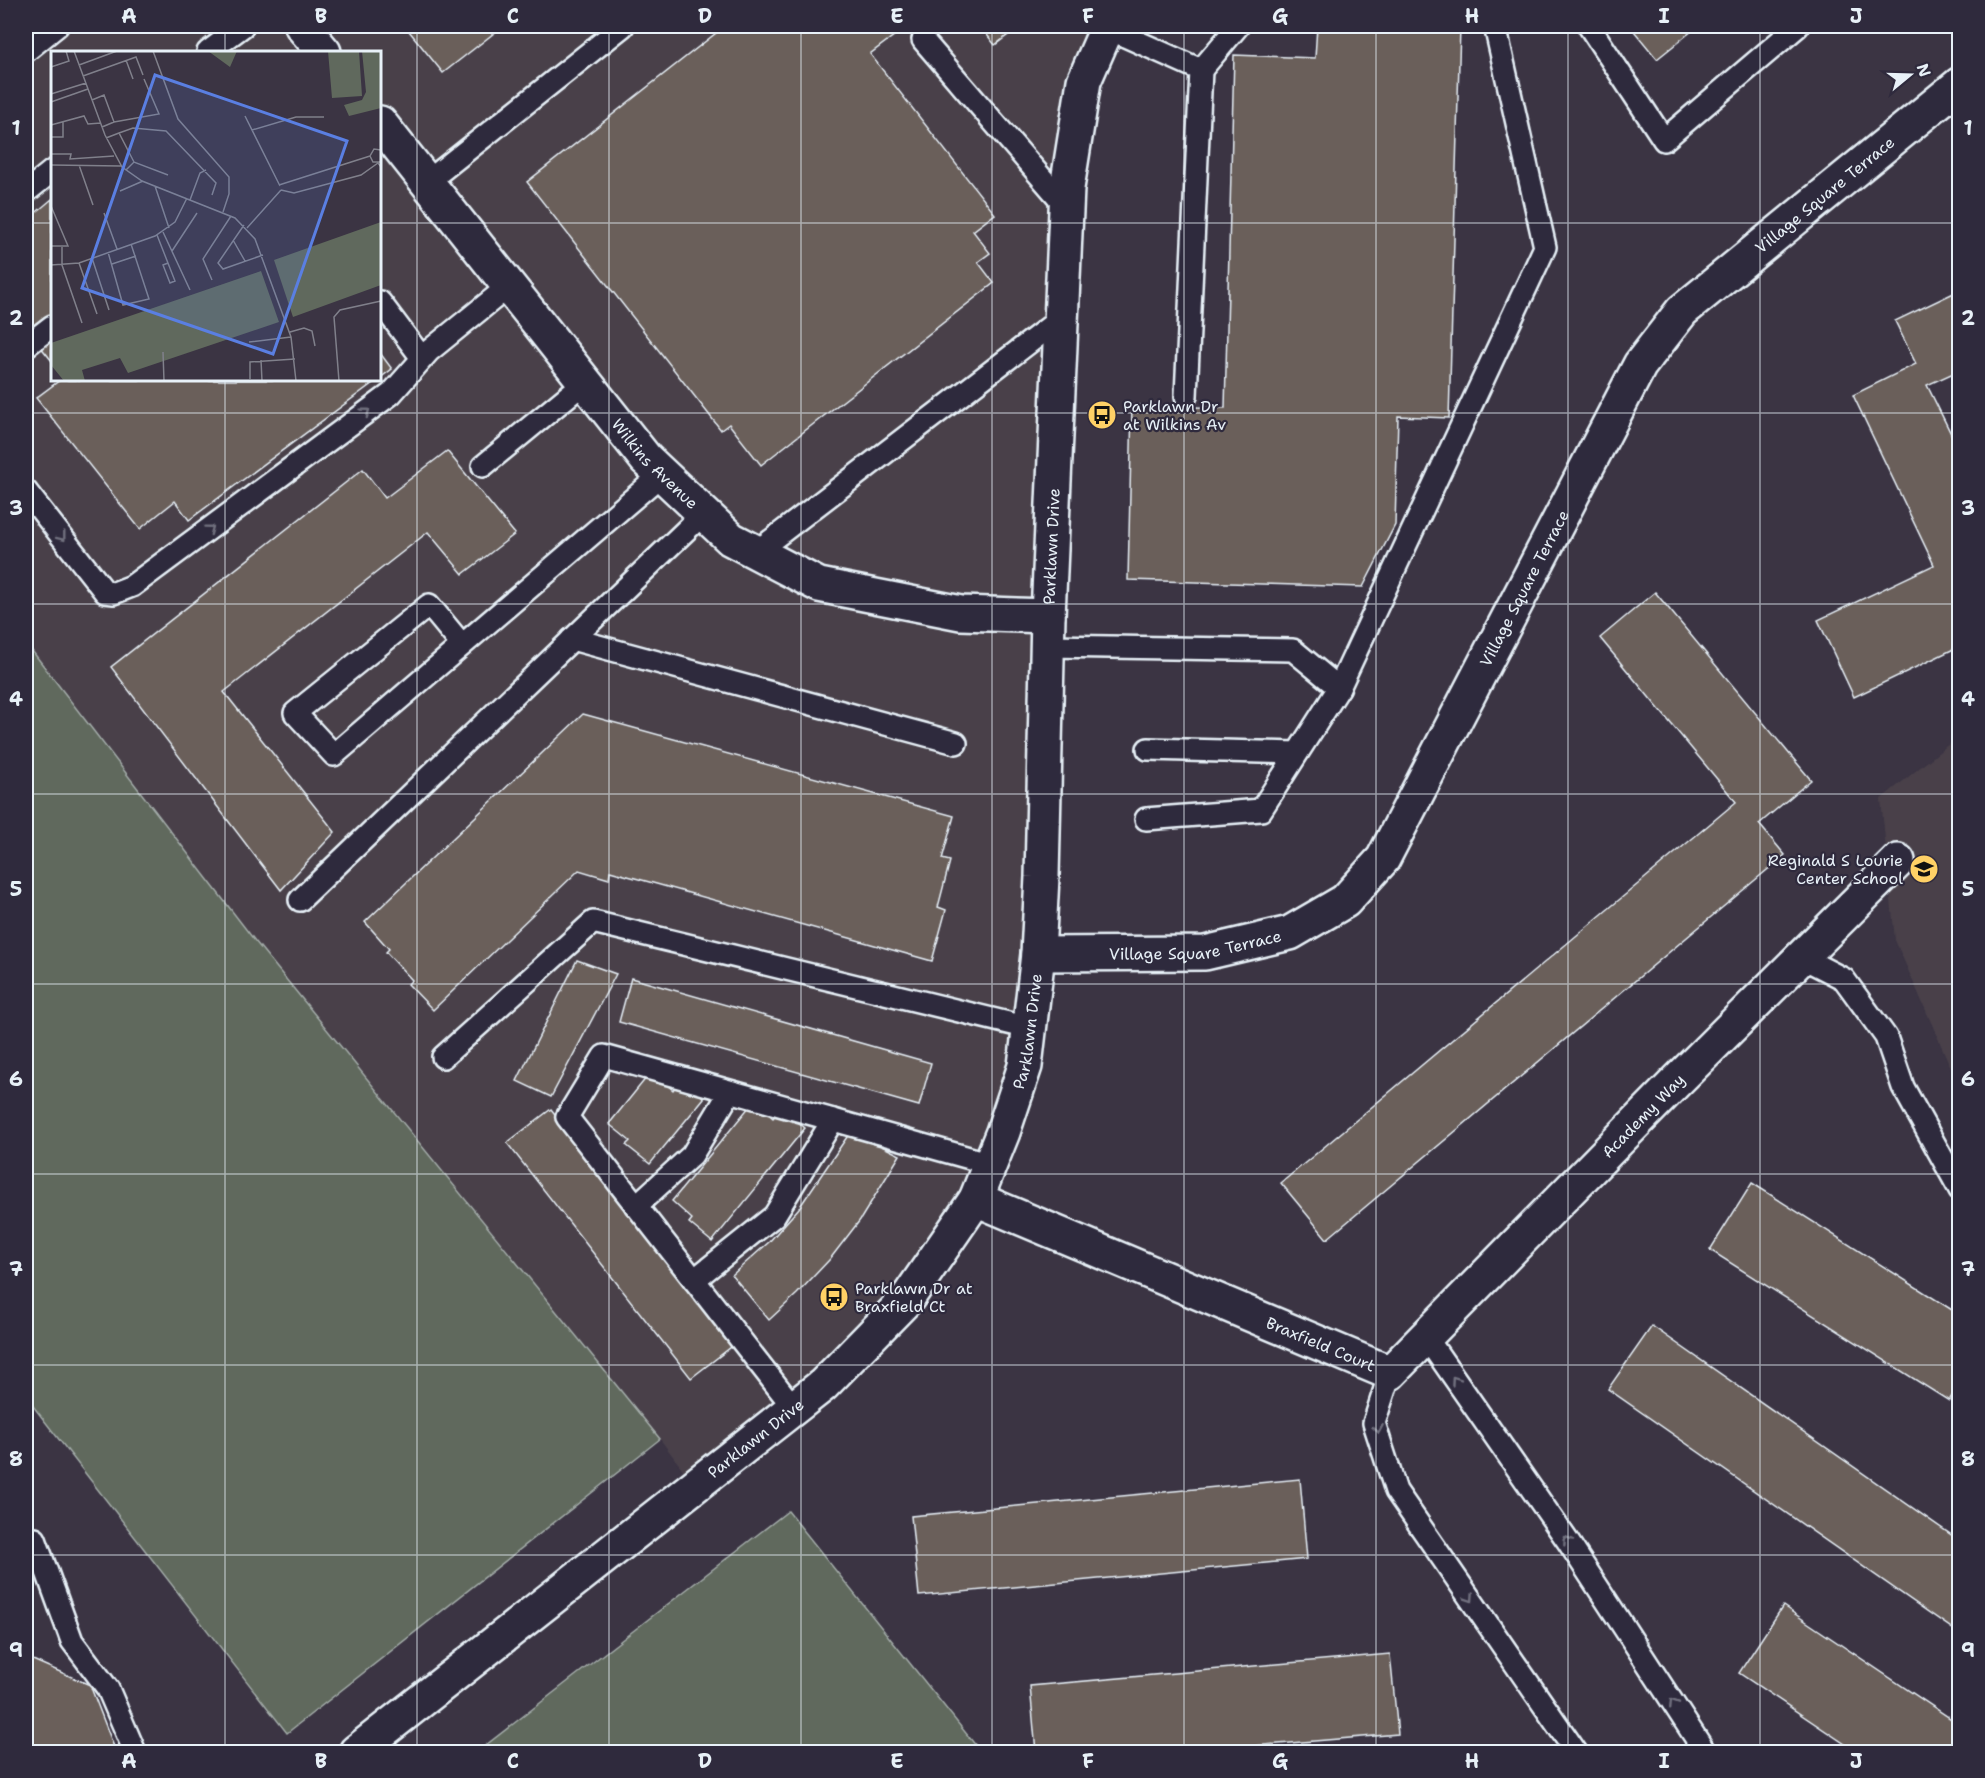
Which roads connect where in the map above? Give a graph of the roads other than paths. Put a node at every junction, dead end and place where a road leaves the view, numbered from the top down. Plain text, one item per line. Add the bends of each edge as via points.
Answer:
1 (57, 26) edge
2 (243, 26) edge
3 (302, 26) edge
4 (623, 26) edge
5 (1238, 26) edge
6 (1495, 26) edge
7 (1589, 26) edge
8 (1798, 26) edge
9 (1107, 27) edge
10 (923, 40) dead end
11 (26, 51) edge
12 (209, 51) edge
13 (323, 51) edge
14 (1201, 70) junction
15 (1959, 84) edge
16 (381, 124) edge
17 (51, 172) edge
18 (428, 182) junction
19 (26, 192) edge
20 (1066, 206) junction
21 (509, 286) junction
22 (381, 303) edge
23 (1061, 318) junction
24 (51, 327) edge
25 (26, 346) edge
26 (422, 358) junction
27 (585, 382) junction
28 (1186, 396) dead end
29 (483, 466) dead end
30 (662, 474) junction
31 (26, 491) edge
32 (704, 513) junction
33 (756, 552) junction
34 (1048, 631) junction
35 (572, 639) junction
36 (462, 645) junction
37 (1339, 688) junction
38 (956, 743) dead end
39 (1148, 749) dead end
40 (1297, 753) junction
41 (1146, 819) dead end
42 (1898, 861) dead end
43 (300, 900) dead end
44 (1038, 954) junction
45 (1801, 957) junction
46 (1029, 1028) junction
47 (443, 1057) dead end
48 (730, 1092) junction
49 (832, 1120) junction
50 (991, 1164) junction
51 (1959, 1190) edge
52 (976, 1199) junction
53 (636, 1206) junction
54 (694, 1280) junction
55 (1426, 1337) junction
56 (1390, 1373) junction
57 (794, 1408) junction
58 (35, 1539) dead end
59 (135, 1752) edge
60 (356, 1752) edge
61 (1576, 1752) edge
62 (1705, 1752) edge

1 - 11 lane
2 - 12 lane
3 - 13 street
4 - 18 lane
5 - 14 lane
6 - 37 lane via 1545,247
7 - 8 lane via 1664,140
9 - 14 lane
9 - 20 street, Parklawn Drive via 1084,81
10 - 20 lane
14 - 28 lane
15 - 44 street, Village Square Terrace via 1682,311 1640,365 1383,859 1345,901 1290,933 1205,954
16 - 18 street, Wilkins Avenue
17 - 19 lane
18 - 21 street, Wilkins Avenue
20 - 23 street, Parklawn Drive
21 - 26 lane
21 - 27 street, Wilkins Avenue
22 - 26 lane
23 - 33 lane
23 - 34 street, Parklawn Drive
24 - 25 lane
31 -> 26 lane via 105,592 123,590 391,394
27 - 29 lane
27 - 30 street, Wilkins Avenue
30 - 32 street, Wilkins Avenue
30 - 36 lane
32 - 33 street, Wilkins Avenue via 731,539
32 - 35 lane
33 - 34 street, Wilkins Avenue via 819,585
34 - 37 lane via 1293,650
34 - 44 street, Parklawn Drive
35 - 38 lane
35 - 43 lane
36 - 36 lane via 334,755 295,713 429,605
37 - 40 lane
39 - 40 lane
40 - 41 lane via 1260,810
42 - 45 street, Academy Way
44 - 46 street, Parklawn Drive
45 - 51 lane via 1844,979 1886,1037 1903,1087
45 - 55 street, Academy Way
46 - 47 lane via 593,922
46 - 50 street, Parklawn Drive via 1025,1066
48 - 49 lane
48 - 53 lane via 692,1155
48 - 53 lane via 604,1056 567,1117
49 - 50 lane
49 - 54 lane via 774,1215
50 - 52 street, Parklawn Drive
52 - 56 street, Braxfield Court
52 - 57 street, Parklawn Drive via 907,1299 823,1385
53 - 54 lane
54 - 57 lane
55 - 56 street, Academy Way
62 -> 55 lane via 1567,1540
56 -> 61 lane, Braxfield Court via 1374,1423 1396,1491
57 - 60 street, Parklawn Drive
58 - 59 lane via 72,1641 108,1689

